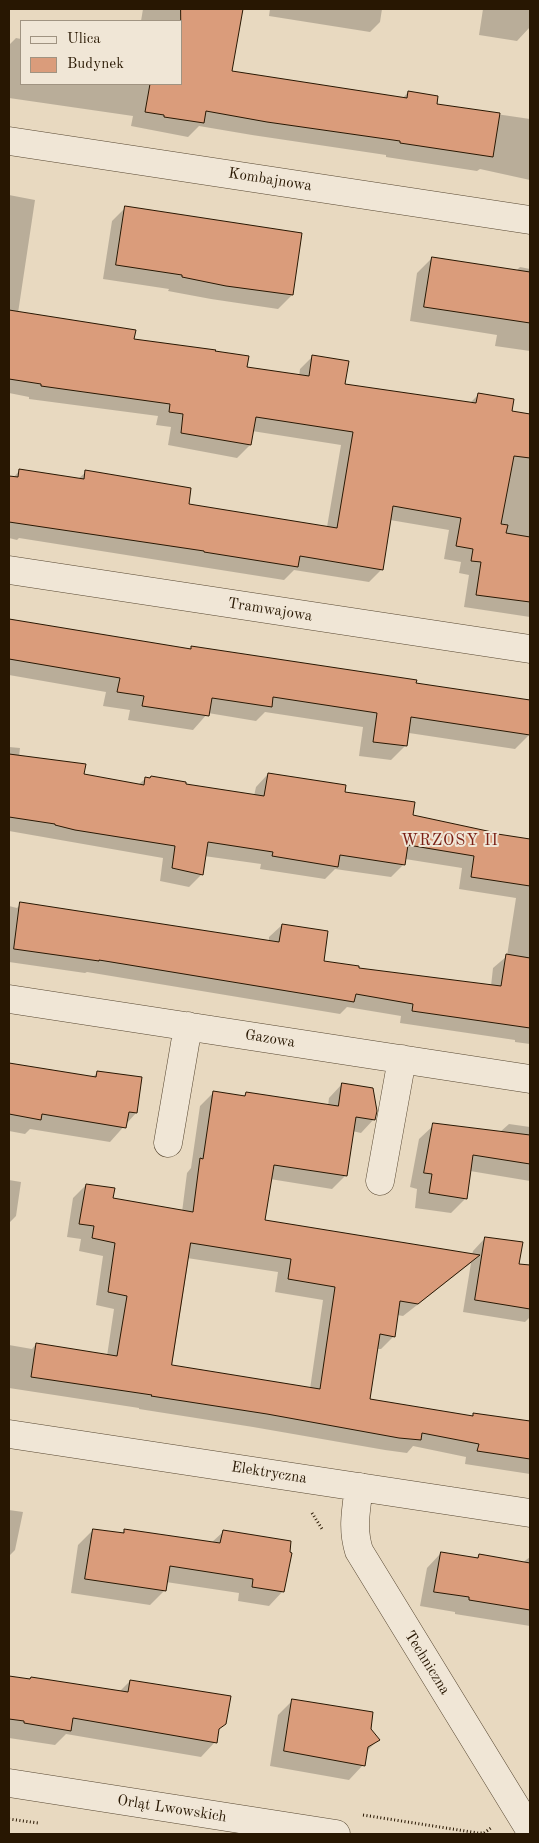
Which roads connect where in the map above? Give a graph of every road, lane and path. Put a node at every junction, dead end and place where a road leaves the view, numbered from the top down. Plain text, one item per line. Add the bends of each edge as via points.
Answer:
1 (9, 141) edge
2 (530, 220) edge
3 (9, 570) edge
4 (530, 650) edge
5 (9, 999) edge
6 (188, 1026) junction
7 (402, 1059) junction
8 (530, 1079) edge
9 (168, 1143) dead end
10 (380, 1181) dead end
11 (9, 1434) edge
12 (359, 1487) junction
13 (308, 1505) dead end
14 (530, 1513) edge
15 (327, 1537) dead end
16 (9, 1783) edge
17 (360, 1815) dead end
18 (492, 1822) dead end
19 (530, 1830) edge
20 (336, 1834) edge
21 (477, 1834) edge

1 - 2 street, Kombajnowa
3 - 4 street, Tramwajowa
5 - 6 street, Gazowa
6 - 7 street, Gazowa
6 - 9 street
7 - 8 street, Gazowa
7 - 10 street
11 - 12 street, Elektryczna
12 - 14 street, Elektryczna
12 - 19 street, Techniczna via 354,1532 359,1551
13 - 15 path
16 - 20 street, Orląt Lwowskich
17 - 21 path
18 - 21 path via 490,1829

